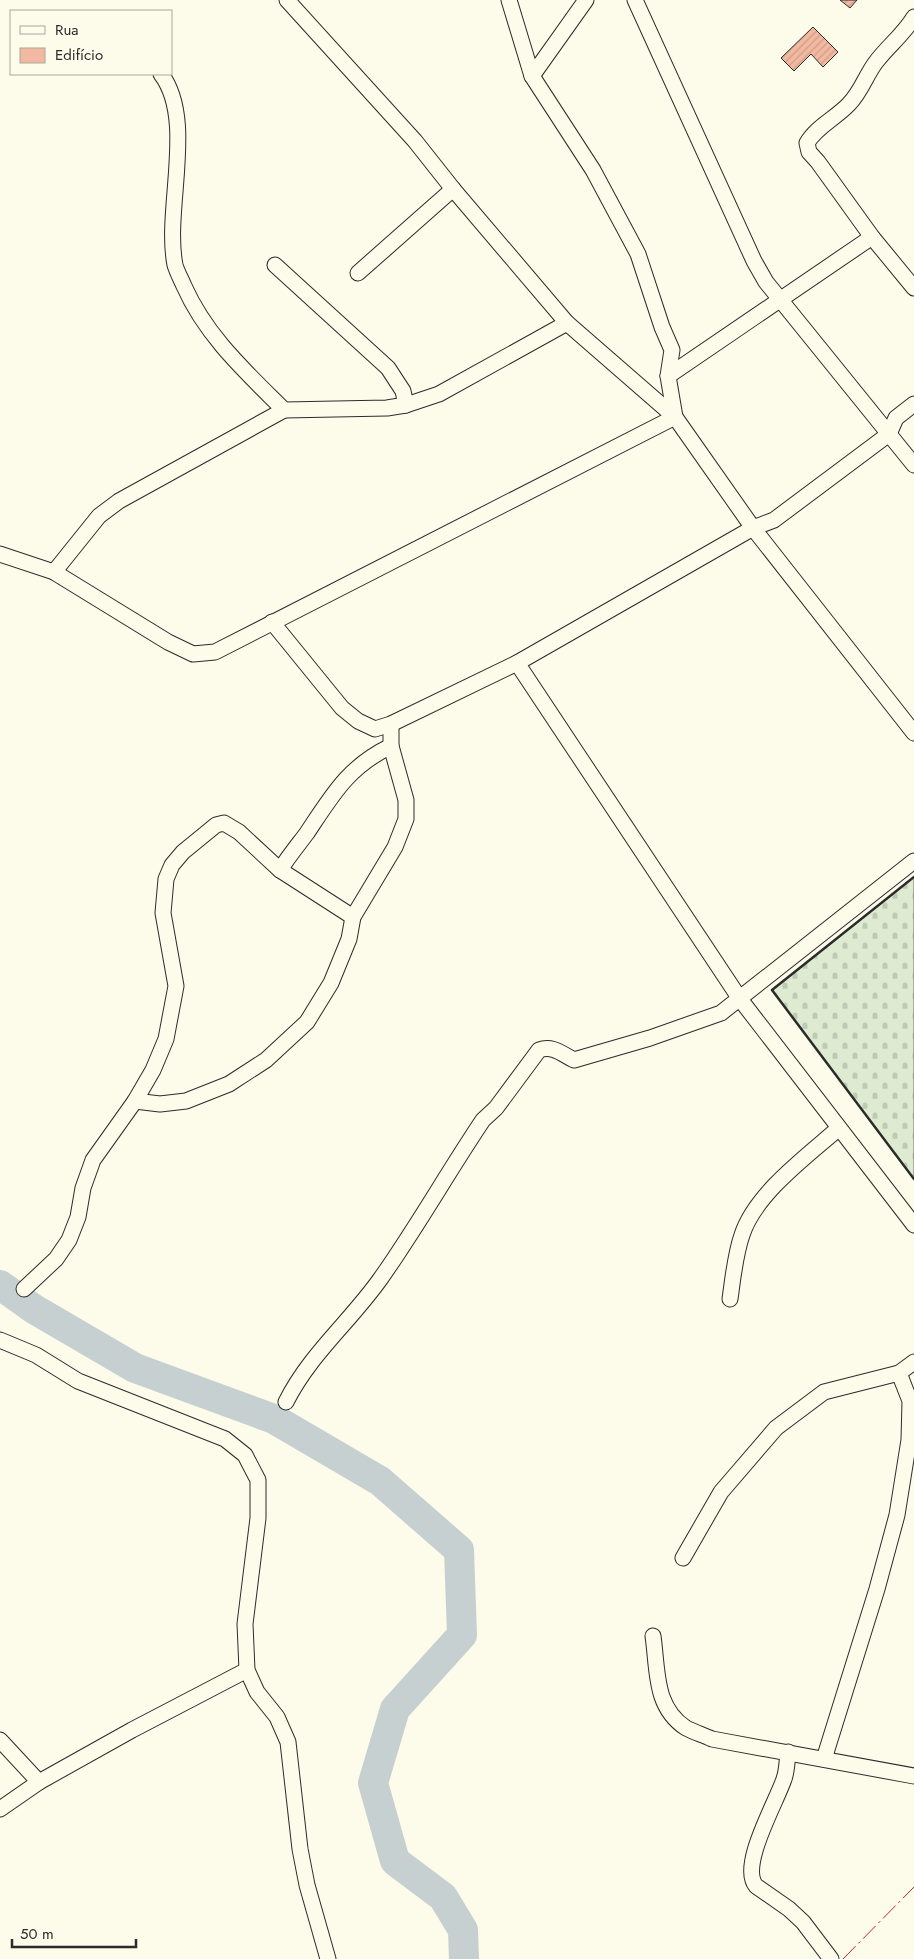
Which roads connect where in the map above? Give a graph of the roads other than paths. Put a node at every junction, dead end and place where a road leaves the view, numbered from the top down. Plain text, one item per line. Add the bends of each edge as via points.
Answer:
1 (287, 0) edge
2 (509, 0) edge
3 (586, 0) edge
4 (635, 0) edge
5 (914, 18) edge
6 (162, 75) edge
7 (532, 76) junction
8 (453, 189) junction
9 (872, 237) junction
10 (275, 265) dead end
11 (358, 273) dead end
12 (914, 288) edge
13 (781, 299) junction
14 (567, 323) junction
15 (668, 376) junction
16 (914, 404) edge
17 (406, 405) junction
18 (284, 410) junction
19 (675, 417) junction
20 (889, 434) junction
21 (914, 465) edge
22 (753, 528) junction
23 (0, 554) edge
24 (54, 572) junction
25 (272, 622) junction
26 (517, 664) junction
27 (391, 724) junction
28 (914, 733) edge
29 (390, 746) junction
30 (914, 861) edge
31 (280, 870) junction
32 (353, 917) junction
33 (740, 999) junction
34 (135, 1101) junction
35 (839, 1128) junction
36 (914, 1225) edge
37 (24, 1289) dead end
38 (730, 1299) dead end
39 (0, 1340) edge
40 (914, 1362) edge
41 (899, 1374) junction
42 (286, 1402) dead end
43 (683, 1558) dead end
44 (653, 1636) dead end
45 (247, 1670) junction
46 (0, 1740) edge
47 (788, 1752) junction
48 (824, 1759) junction
49 (914, 1776) edge
50 (39, 1782) junction
51 (0, 1809) edge
52 (823, 1955) edge
53 (328, 1959) edge

1 - 8 street via 416,141
2 - 7 street
3 - 7 street
4 - 13 street via 754,262
5 - 9 street via 878,59 850,104 811,135 806,143 809,152
6 - 18 street via 176,107 177,154 172,213 175,266 194,307 227,352
7 - 15 street via 593,170 638,254 672,350
8 - 11 street
8 - 14 street
9 - 12 street
9 - 13 street
10 - 17 street via 388,368 403,391
13 - 15 street
13 - 20 street
14 - 17 street via 439,394
14 - 19 street
15 - 19 street
16 - 20 street via 896,418
17 - 18 street
18 - 24 street via 119,501 99,516
19 - 22 street
19 - 25 street
20 - 21 street
20 - 22 street via 774,520
22 - 26 street
22 - 28 street
23 - 24 street
24 - 25 street via 192,654 215,652
25 - 27 street via 342,708 375,729
26 - 27 street
26 - 33 street
27 - 29 street
29 - 31 street via 373,754 353,770
29 - 32 street via 406,800 406,819 395,847
30 - 33 street
31 - 32 street
31 - 34 street via 239,832 224,824 216,825 172,865 166,880 163,912 176,986 166,1039
32 - 34 street via 331,983 307,1022 266,1060 229,1084 186,1101 160,1104
33 - 35 street
33 - 42 street via 721,1013 579,1059 574,1060 556,1050 539,1050 496,1108 483,1120 380,1279 313,1358
34 - 37 street via 93,1160 69,1240 56,1259
35 - 36 street
35 - 38 street via 764,1196 751,1214 742,1235
39 - 45 street via 36,1355 78,1380 225,1439 244,1455 258,1480 258,1518 245,1624
40 - 41 street
41 - 43 street via 824,1392 776,1428 721,1492
41 - 48 street via 910,1401 909,1440 897,1516
44 - 47 street via 660,1695 667,1710 686,1728 712,1739
45 - 50 street
45 - 53 street via 257,1692 277,1717 288,1742 300,1849
46 - 50 street
47 - 48 street
47 - 52 street via 784,1779 759,1839 750,1874 756,1886 803,1922
48 - 49 street
50 - 51 street

